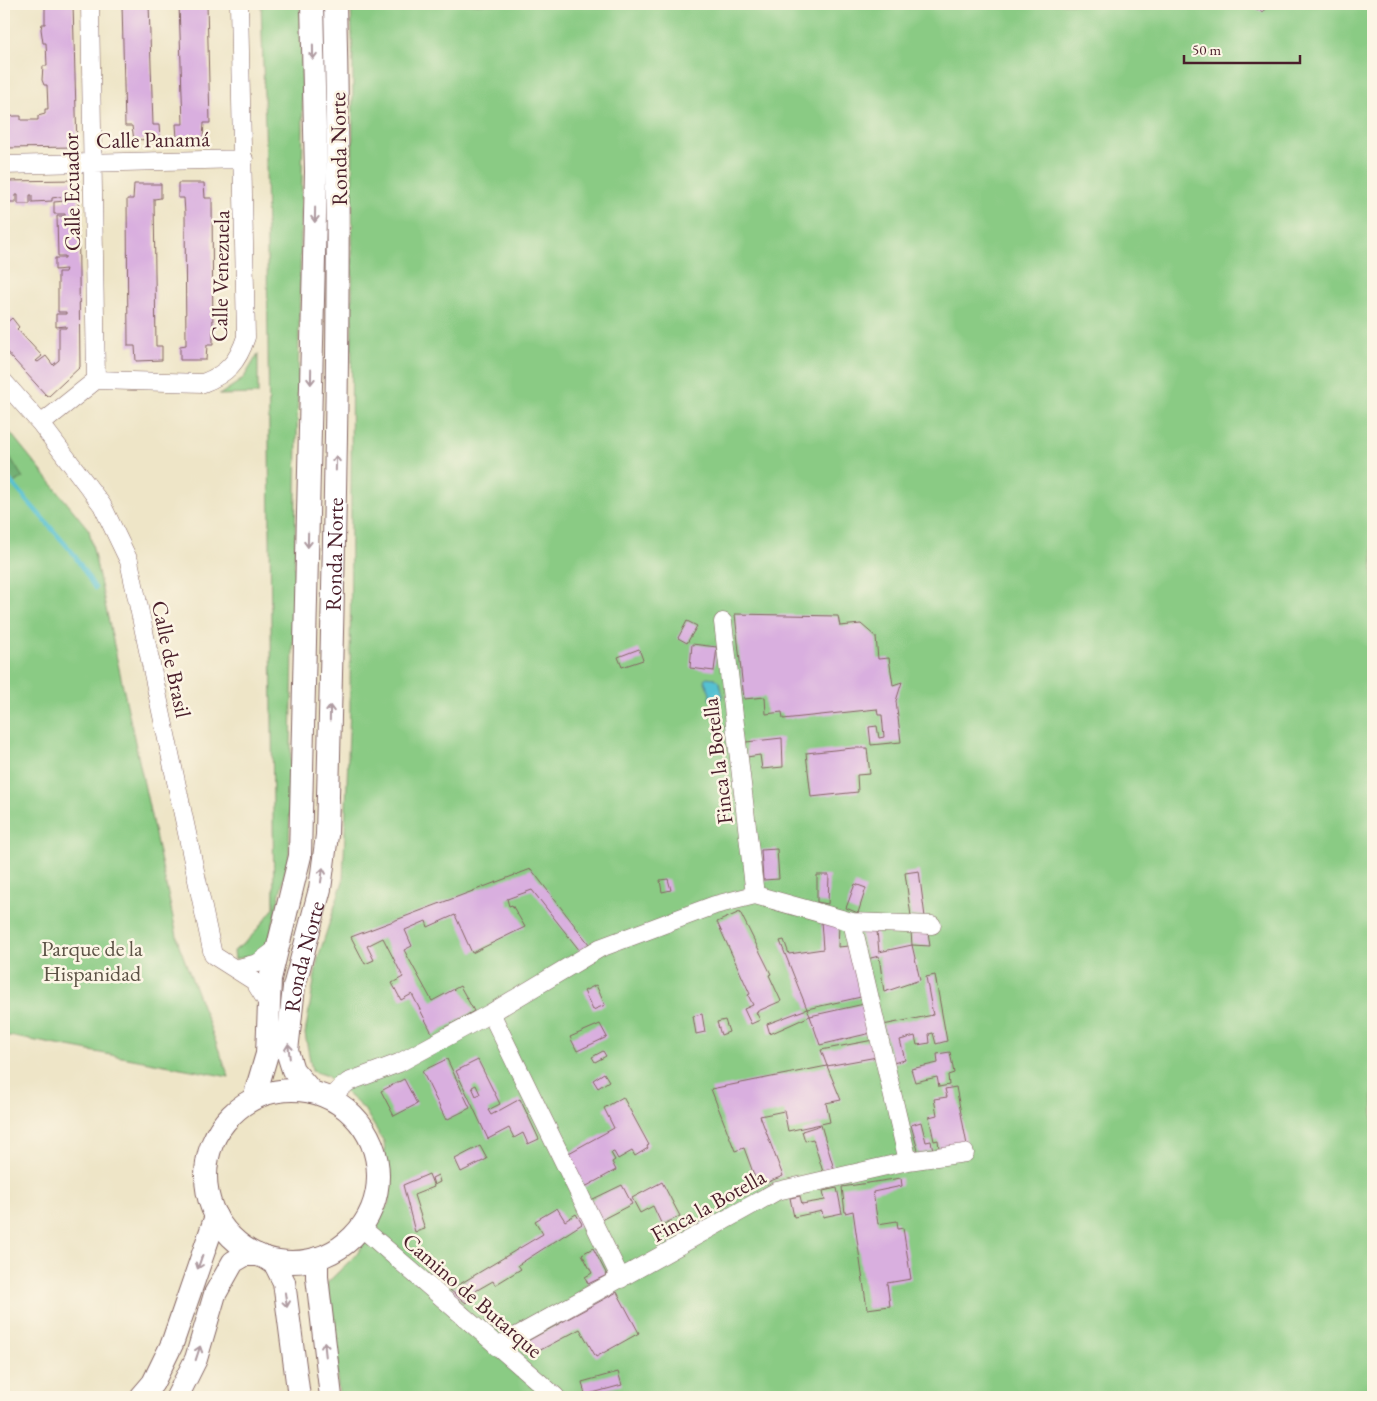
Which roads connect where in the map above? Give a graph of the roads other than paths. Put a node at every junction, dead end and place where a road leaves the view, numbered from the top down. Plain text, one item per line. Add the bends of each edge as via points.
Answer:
1 (90, 4) edge
2 (239, 4) edge
3 (312, 4) edge
4 (335, 4) edge
5 (244, 159) junction
6 (94, 162) junction
7 (4, 165) edge
8 (96, 380) junction
9 (4, 382) edge
10 (41, 424) junction
11 (723, 622) dead end
12 (755, 895) junction
13 (852, 922) junction
14 (932, 925) dead end
15 (278, 948) junction
16 (235, 969) junction
17 (269, 1005) junction
18 (491, 1013) junction
19 (320, 1095) junction
20 (254, 1098) junction
21 (965, 1153) dead end
22 (908, 1161) junction
23 (216, 1216) junction
24 (361, 1227) junction
25 (262, 1256) junction
26 (317, 1258) junction
27 (621, 1279) junction
28 (498, 1347) junction
29 (141, 1397) edge
30 (177, 1397) edge
31 (300, 1397) edge
32 (331, 1397) edge
33 (556, 1397) edge

1 - 6 street, Calle Ecuador
2 - 5 street, Calle Venezuela
3 -> 15 main road, Ronda Norte via 316,172 300,856
19 -> 4 main road, Ronda Norte via 293,1070 287,1051 294,986 320,889 327,835 339,162
5 - 6 street, Calle Panamá
5 - 8 street, Calle Venezuela via 246,337 241,353 218,377 203,382
6 - 7 street, Calle Panamá
6 - 8 street, Calle Ecuador
8 - 10 street
9 - 10 street, Calle de Brasil
10 - 16 street, Calle de Brasil via 102,505 129,561 213,955
11 - 12 street, Finca la Botella
12 - 13 street
12 - 18 street via 714,905 600,948
13 - 14 street
13 - 22 street
15 - 16 street via 258,962
15 - 17 main road, Ronda Norte via 270,979
16 - 17 street, Calle de Brasil via 254,981
17 - 20 main road, Ronda Norte via 267,1054
18 - 19 street via 399,1063
18 - 27 street
19 - 20 main road, Ronda Norte via 283,1090
19 - 24 main road, Ronda Norte via 349,1112 366,1132 375,1155 378,1180 373,1205
20 - 23 main road, Ronda Norte via 227,1119 210,1149 206,1183
21 - 22 street, Finca la Botella
22 - 27 street, Finca la Botella via 777,1191
23 - 25 main road, Ronda Norte via 234,1239
23 -> 29 main road via 172,1344 153,1383
24 - 26 main road, Ronda Norte via 334,1251
24 - 28 street, Camino de Butarque
25 - 26 main road, Ronda Norte via 300,1262
30 -> 25 main road via 196,1359 215,1294 233,1262 245,1255
25 -> 31 main road, Ronda Norte via 275,1264 284,1282
32 -> 26 main road
27 - 28 street, Finca la Botella
28 - 33 street, Camino de Butarque

